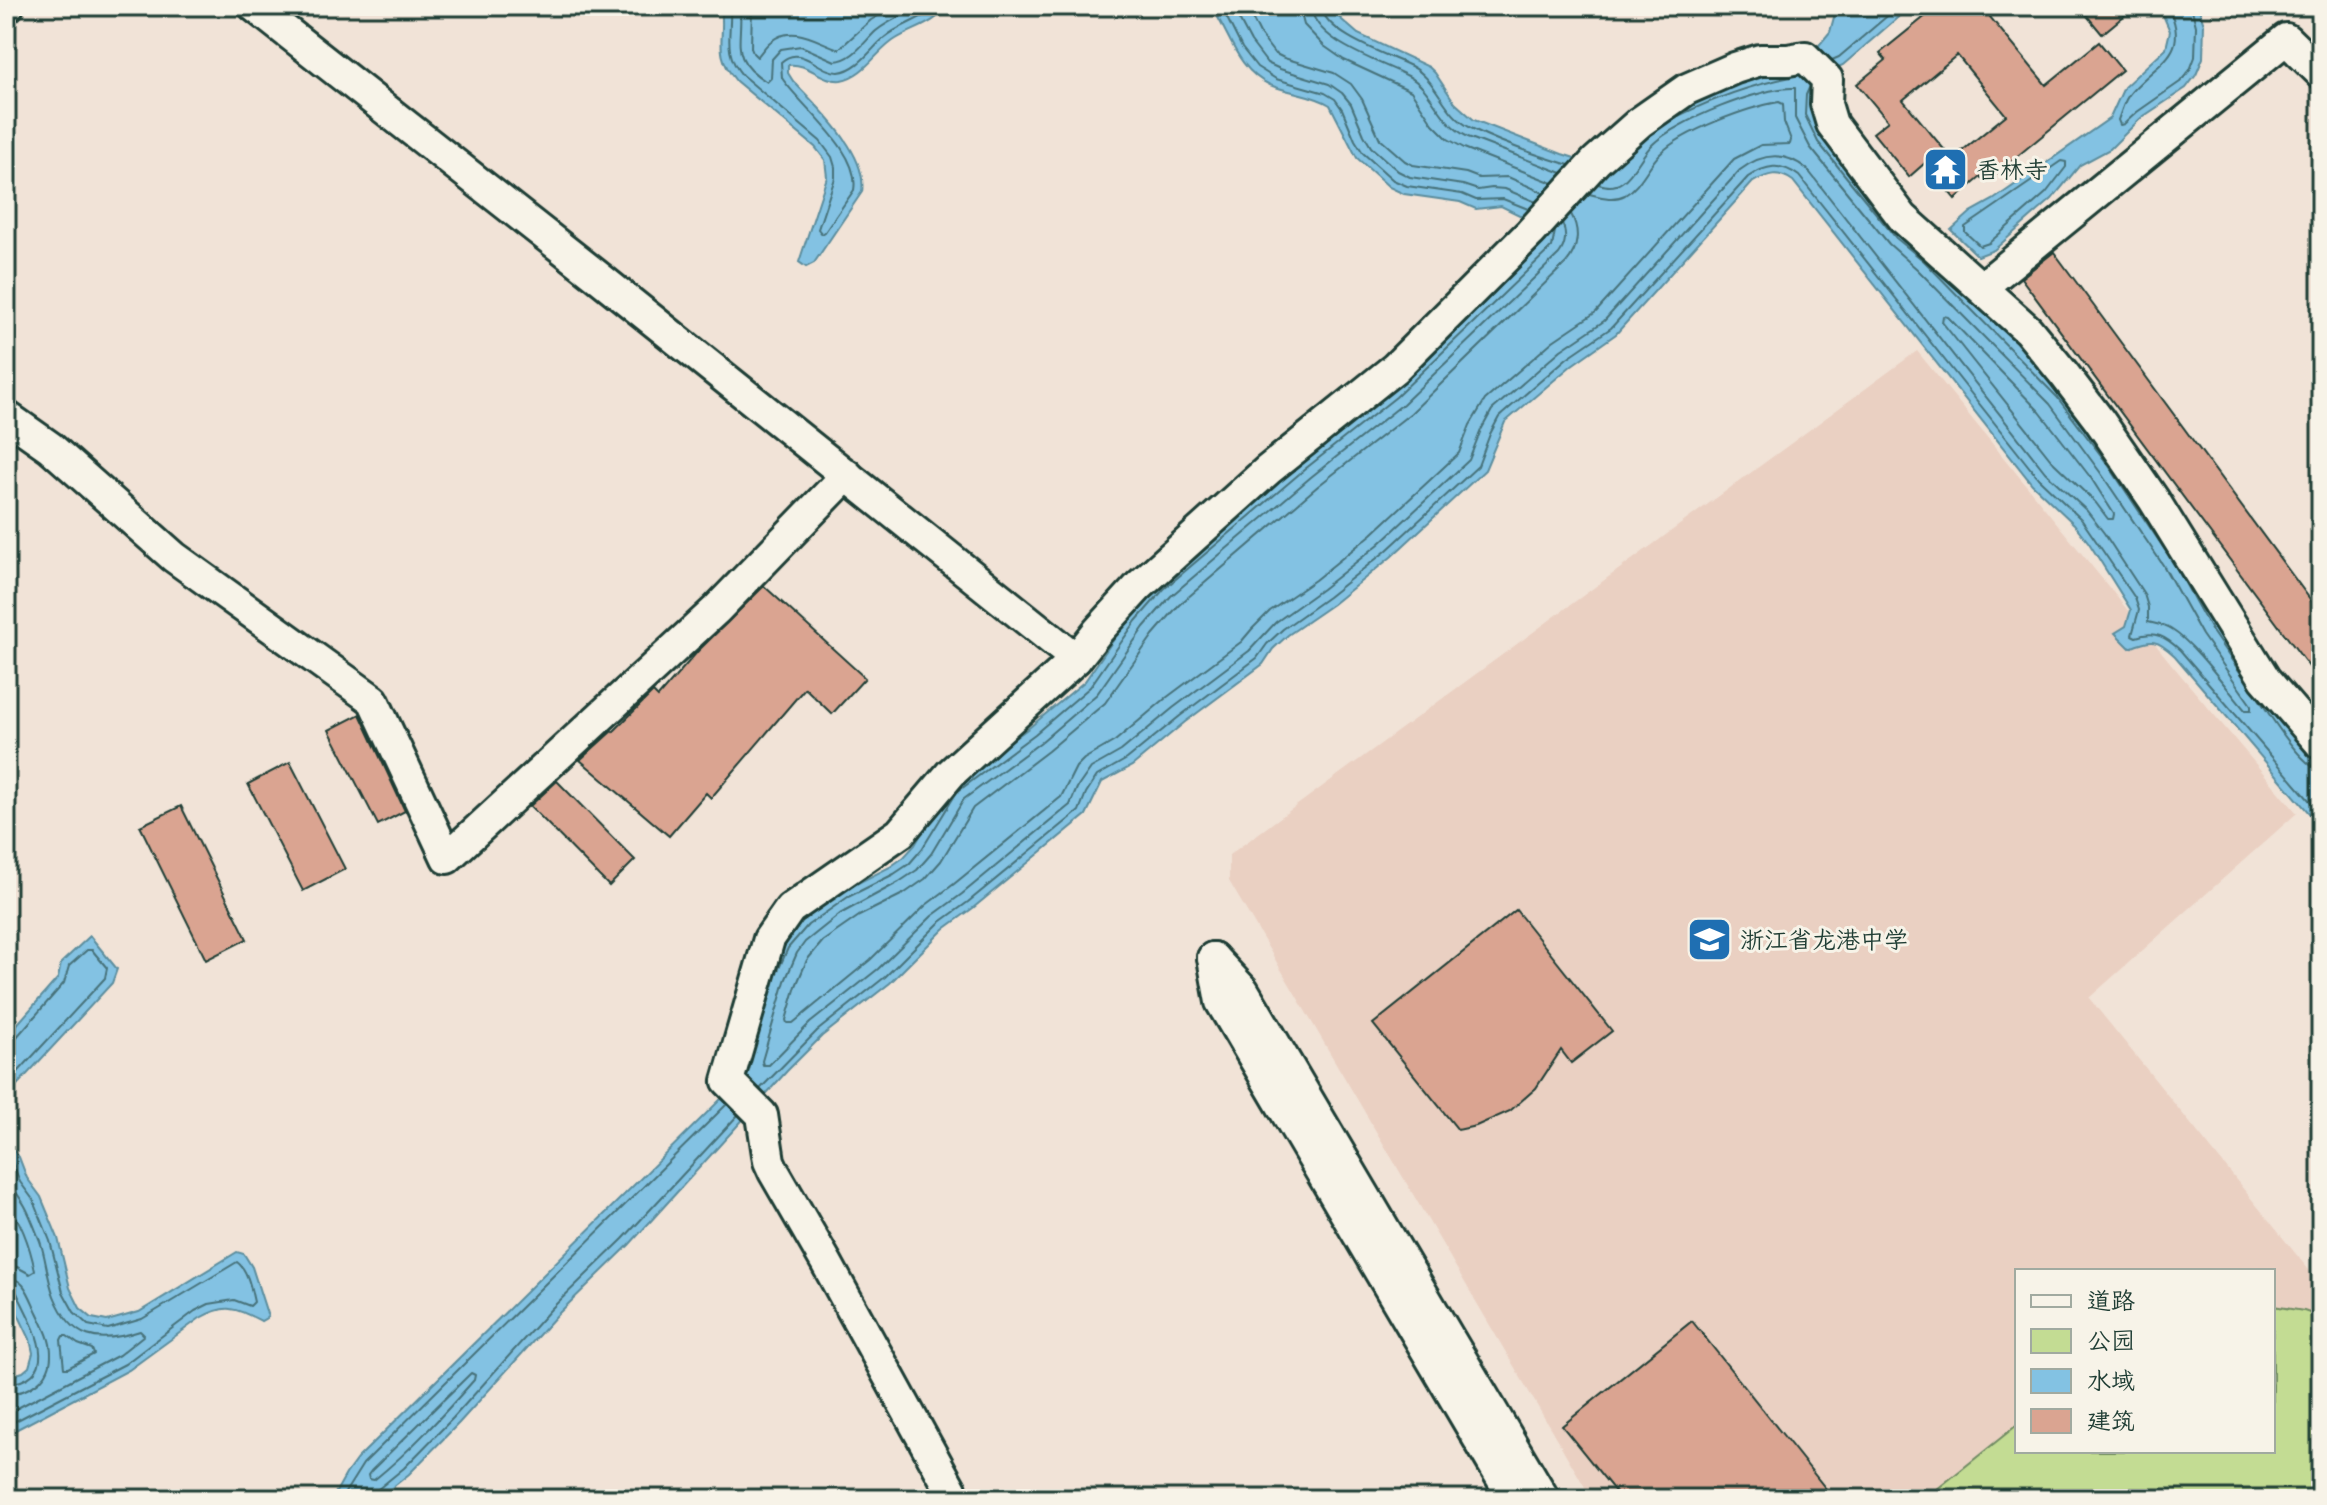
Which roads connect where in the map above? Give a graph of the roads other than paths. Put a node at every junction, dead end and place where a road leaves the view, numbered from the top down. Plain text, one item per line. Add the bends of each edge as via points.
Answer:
1 (254, 6) edge
2 (2321, 73) edge
3 (1982, 287) junction
4 (6, 416) edge
5 (847, 475) junction
6 (1076, 659) junction
7 (2321, 744) edge
8 (956, 1499) edge
9 (1514, 1499) edge
10 (1544, 1499) edge

1 - 5 street
2 - 3 street via 2286,39
3 - 6 street via 1903,218 1832,124 1827,79 1805,57 1760,60 1735,68 1687,89 1596,161 1395,368 1157,568
3 - 7 street via 2028,330 2099,420 2265,679
4 - 5 street via 74,467 174,557 373,700 447,858 716,610
5 - 6 street
6 - 8 street via 951,773 900,833 780,920 769,939 728,1081 762,1115 774,1172
9 - 10 street via 1221,1002 1213,958 1243,990

